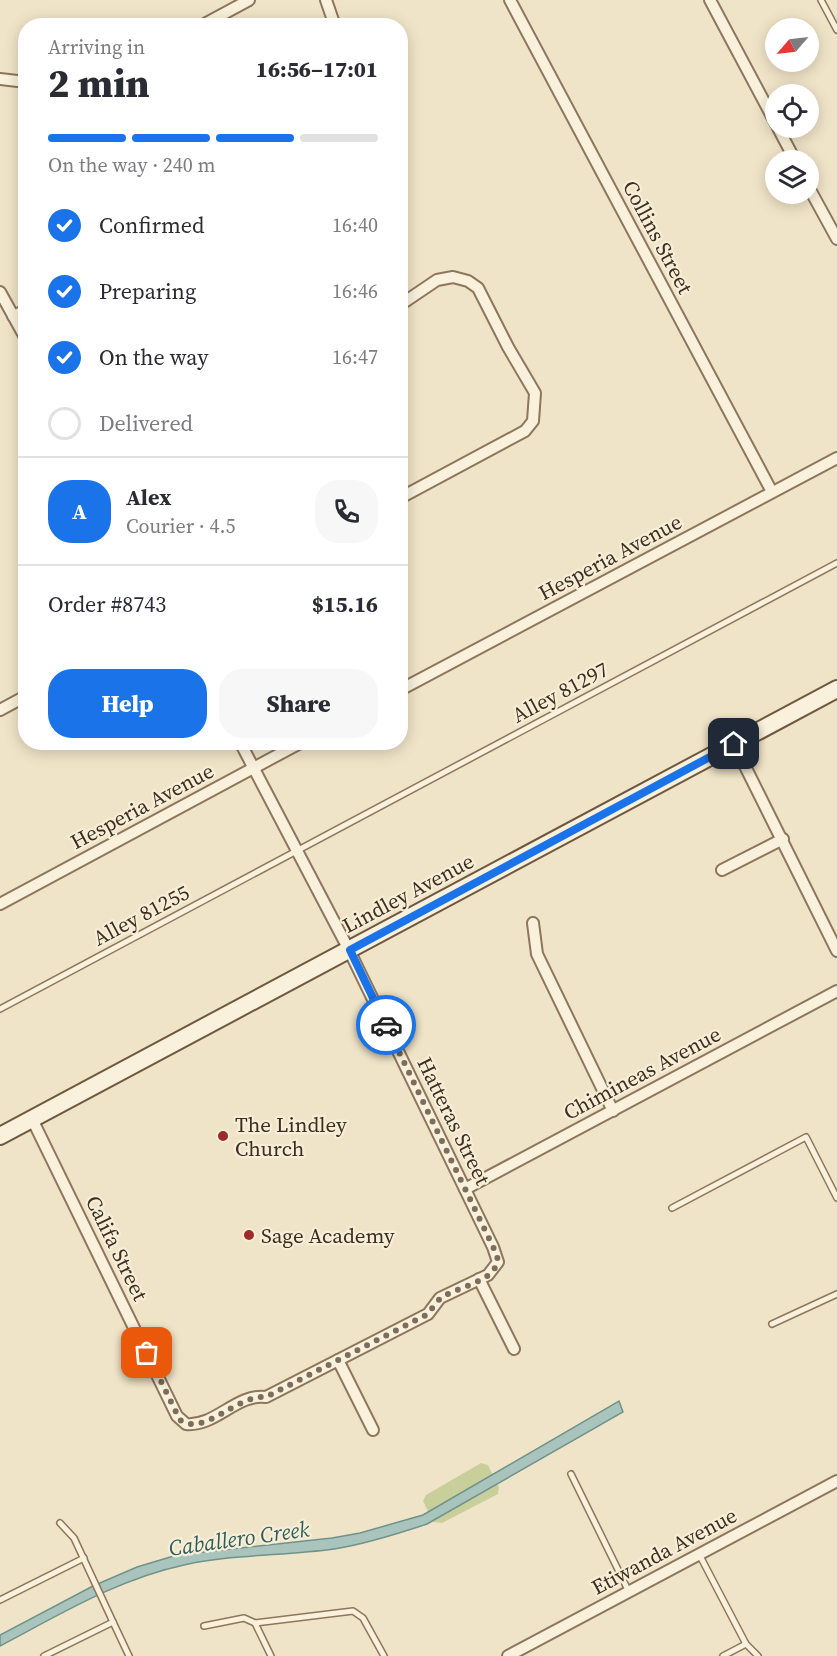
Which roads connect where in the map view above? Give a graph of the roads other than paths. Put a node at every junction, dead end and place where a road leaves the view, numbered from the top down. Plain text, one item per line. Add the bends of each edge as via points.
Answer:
1 (249, 0) edge
2 (326, 0) edge
3 (510, 0) edge
4 (710, 0) edge
5 (821, 0) edge
6 (216, 18) edge
7 (332, 18) edge
8 (837, 30) edge
9 (0, 79) edge
10 (18, 81) edge
11 (765, 105) edge
12 (818, 204) edge
13 (837, 239) edge
14 (0, 292) edge
15 (408, 300) edge
16 (18, 314) edge
17 (14, 316) junction
18 (18, 324) edge
19 (837, 458) edge
20 (772, 492) junction
21 (408, 494) edge
22 (837, 563) edge
23 (408, 686) edge
24 (837, 689) edge
25 (18, 700) edge
26 (0, 710) edge
27 (734, 744) junction
28 (244, 750) edge
29 (287, 750) edge
30 (254, 768) junction
31 (783, 840) junction
32 (298, 850) junction
33 (722, 870) dead end
34 (0, 904) edge
35 (533, 923) dead end
36 (350, 950) junction
37 (837, 951) edge
38 (837, 991) edge
39 (0, 1009) edge
40 (613, 1111) junction
41 (32, 1119) junction
42 (0, 1136) edge
43 (465, 1189) junction
44 (837, 1198) edge
45 (672, 1208) dead end
46 (479, 1279) junction
47 (837, 1294) edge
48 (772, 1324) dead end
49 (514, 1349) dead end
50 (338, 1360) junction
51 (373, 1430) dead end
52 (571, 1474) dead end
53 (837, 1481) edge
54 (60, 1524) dead end
55 (699, 1554) junction
56 (84, 1558) junction
57 (629, 1592) junction
58 (0, 1600) edge
59 (113, 1622) junction
60 (255, 1623) junction
61 (204, 1626) dead end
62 (746, 1644) junction
63 (44, 1656) edge
64 (129, 1656) edge
65 (271, 1656) edge
66 (384, 1656) edge
67 (508, 1656) edge
68 (723, 1656) edge
69 (758, 1656) edge

1 - 6 street
2 - 7 street
3 - 20 street, Collins Street
4 - 11 street
5 - 8 lane
9 - 10 street
12 - 13 street
14 - 17 street
15 - 21 street via 437,280 453,277 478,288 507,347 536,393 532,421 525,431
16 - 17 street
17 - 18 street
19 - 20 street, Hesperia Avenue
20 - 23 street, Hesperia Avenue
22 - 32 lane, Alley 81297
24 - 27 main road, Lindley Avenue
25 - 26 street
27 - 31 street
27 - 36 main road, Lindley Avenue
28 - 30 street, Hatteras Street
29 - 30 street, Hesperia Avenue
30 - 32 street, Hatteras Street
30 - 34 street, Hesperia Avenue
31 - 33 street
31 - 37 street
32 - 36 street, Hatteras Street
32 - 39 lane, Alley 81255
35 - 40 street via 537,954
36 - 41 main road, Lindley Avenue
36 - 43 street, Hatteras Street
38 - 40 street, Chimineas Avenue
40 - 43 street, Chimineas Avenue
41 - 42 main road, Lindley Avenue
41 - 50 street, Califa Street via 177,1416 186,1424 200,1424 255,1396 266,1397
43 - 46 street, Hatteras Street via 498,1262
44 - 45 lane via 806,1137
46 - 49 street
46 - 50 street via 440,1298 428,1314
47 - 48 lane
50 - 51 street
52 - 57 lane
53 - 55 street, Etiwanda Avenue
54 - 56 lane via 74,1538
55 - 57 street, Etiwanda Avenue
55 - 62 lane
56 - 58 lane
56 - 59 lane
57 - 67 street, Etiwanda Avenue
59 - 63 lane
59 - 64 lane
60 - 61 lane via 244,1618
60 - 65 lane
60 - 66 lane via 353,1611 363,1618
62 - 68 lane
62 - 69 lane

